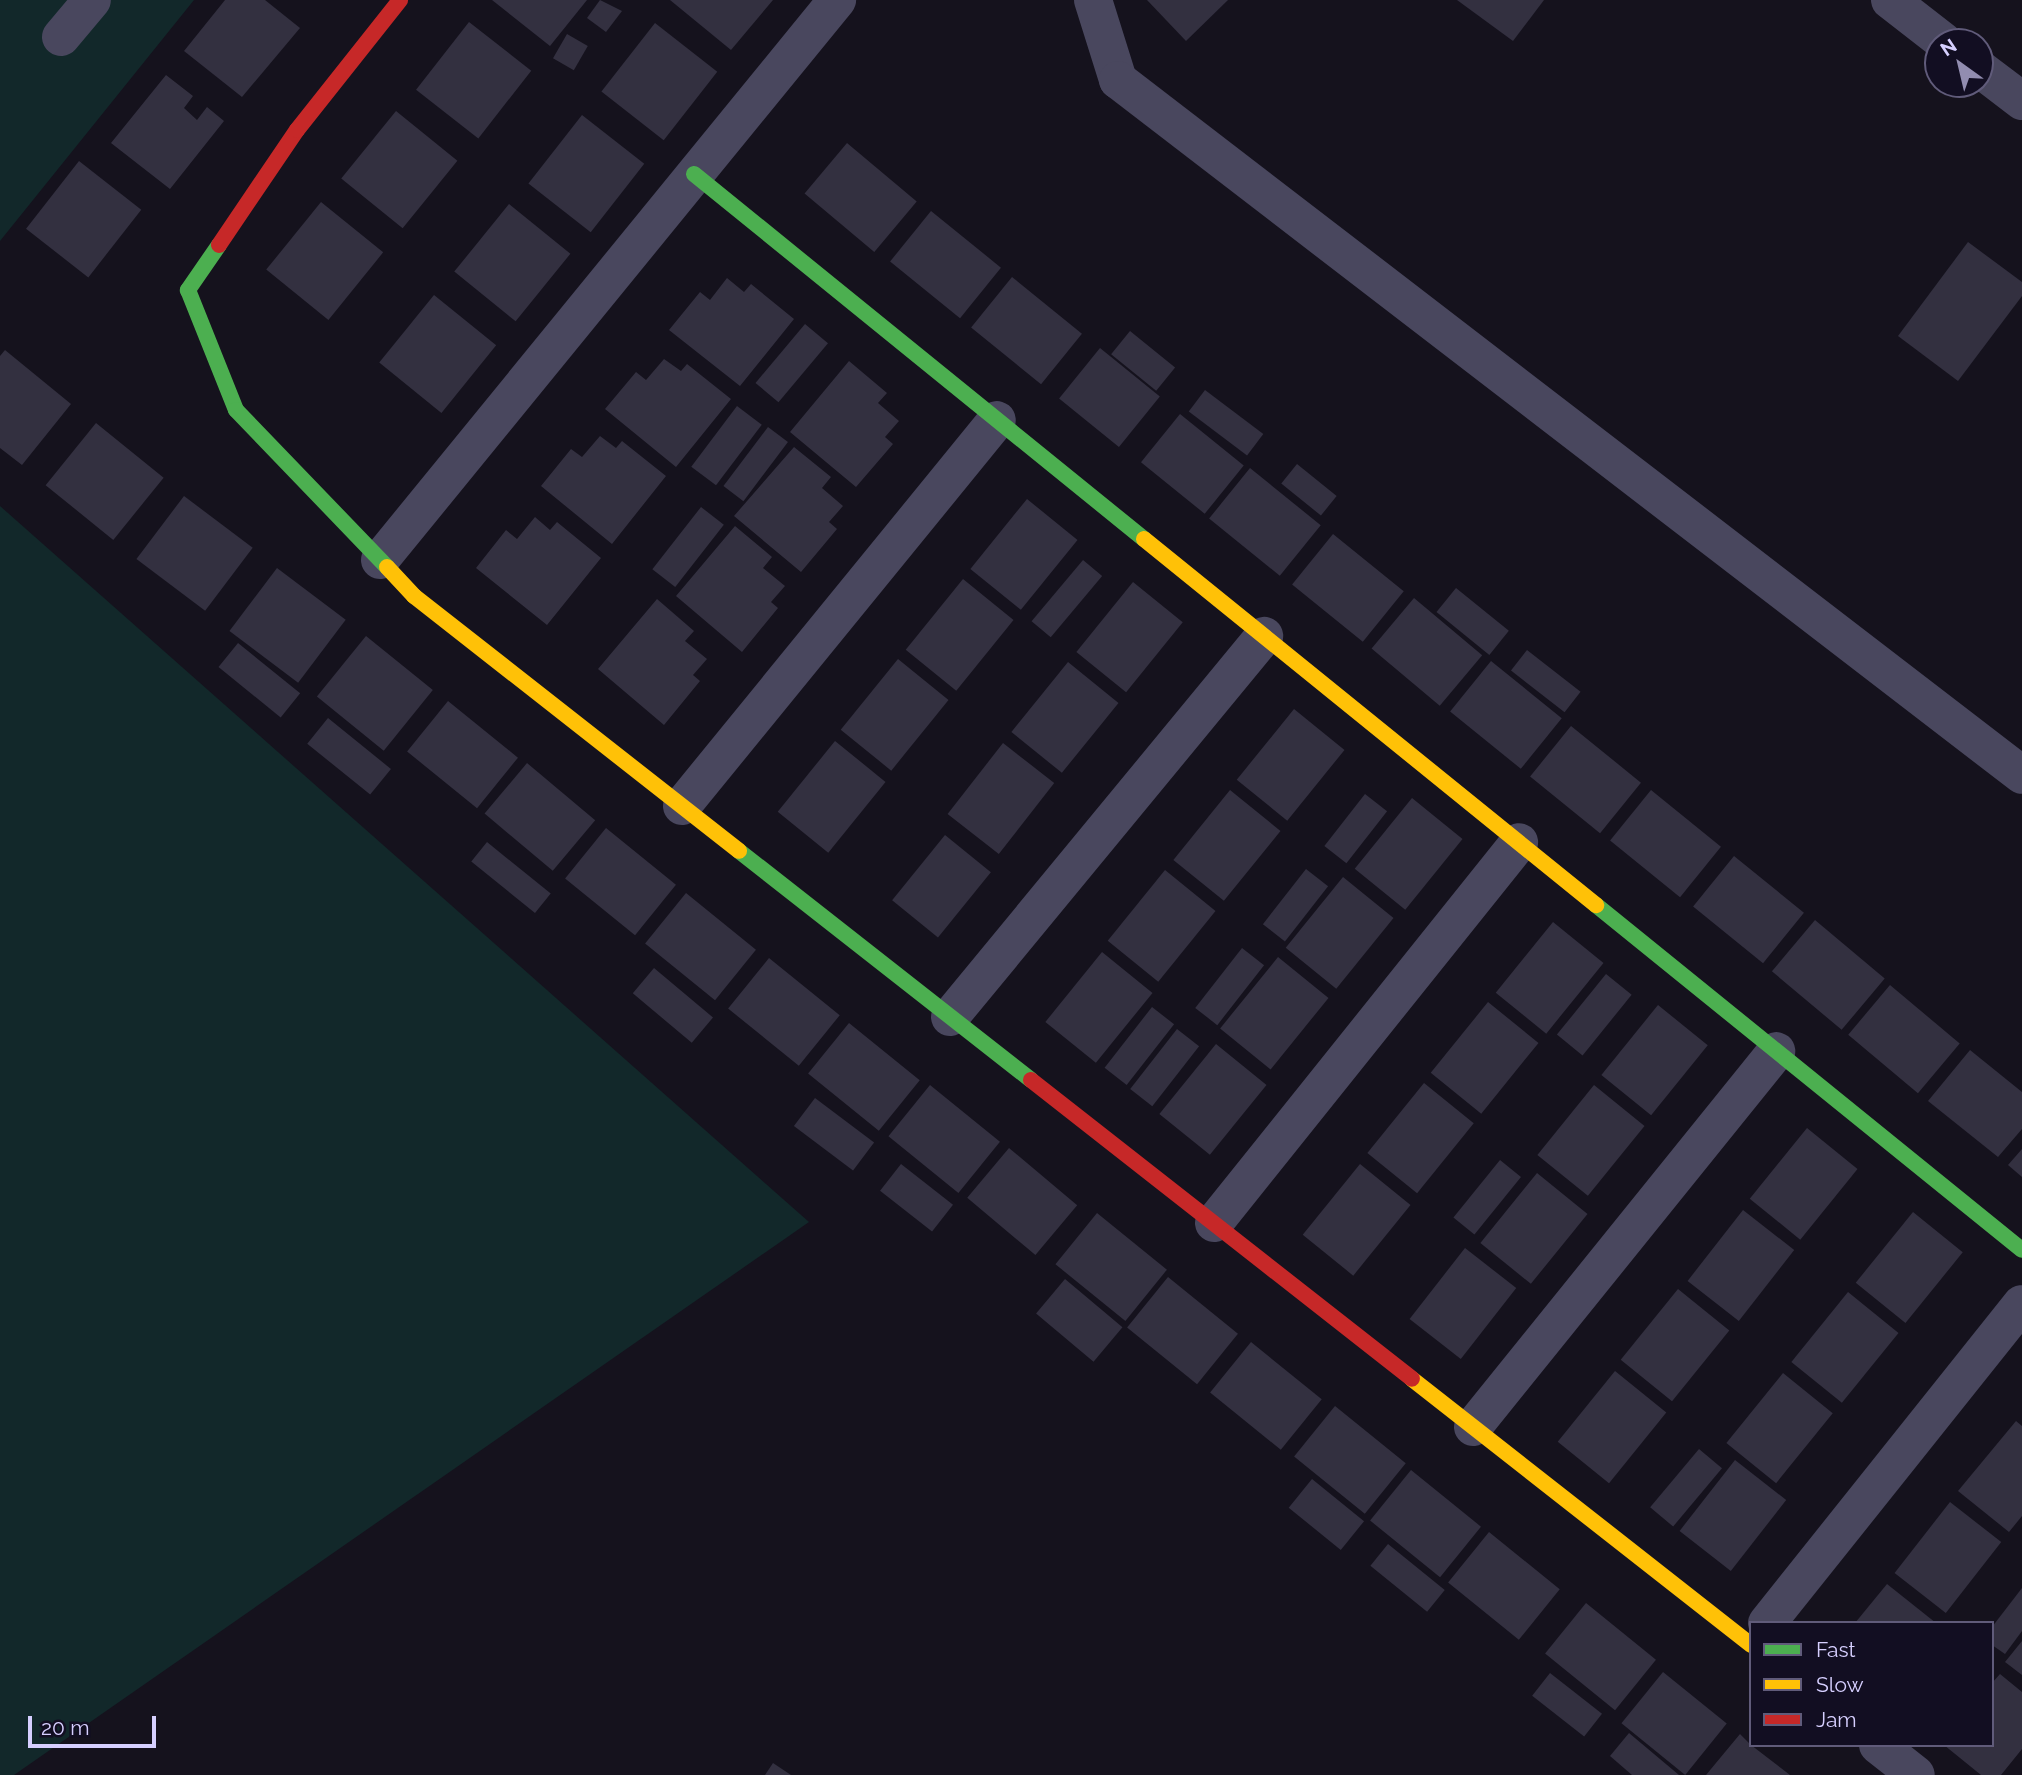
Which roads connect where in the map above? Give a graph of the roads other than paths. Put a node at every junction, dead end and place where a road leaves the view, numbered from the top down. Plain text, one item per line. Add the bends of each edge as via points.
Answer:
1 (92, 0) edge
2 (400, 0) edge
3 (837, 0) edge
4 (1093, 0) edge
5 (1890, 0) edge
6 (1926, 28) edge
7 (61, 37) dead end
8 (1994, 80) edge
9 (2022, 101) edge
10 (694, 174) junction
11 (997, 420) junction
12 (380, 560) junction
13 (1264, 636) junction
14 (2022, 775) edge
15 (682, 806) junction
16 (1519, 842) junction
17 (950, 1017) junction
18 (1776, 1051) junction
19 (1214, 1223) junction
20 (2022, 1250) edge
21 (2022, 1304) edge
22 (1473, 1427) junction
23 (1768, 1621) edge
24 (1749, 1634) edge
25 (1881, 1747) edge
26 (1916, 1775) edge

1 - 7 street
2 - 12 street via 297,130 188,290 236,410
3 - 10 street
4 - 14 street via 1118,80
5 - 6 street
8 - 9 street
10 - 11 street
10 - 12 street
11 - 13 street
11 - 15 street
12 - 15 street via 414,596
13 - 16 street
13 - 17 street
15 - 17 street
16 - 18 street
16 - 19 street
17 - 19 street
18 - 20 street
18 - 22 street
19 - 22 street
21 - 23 street
22 - 24 street
25 - 26 street

